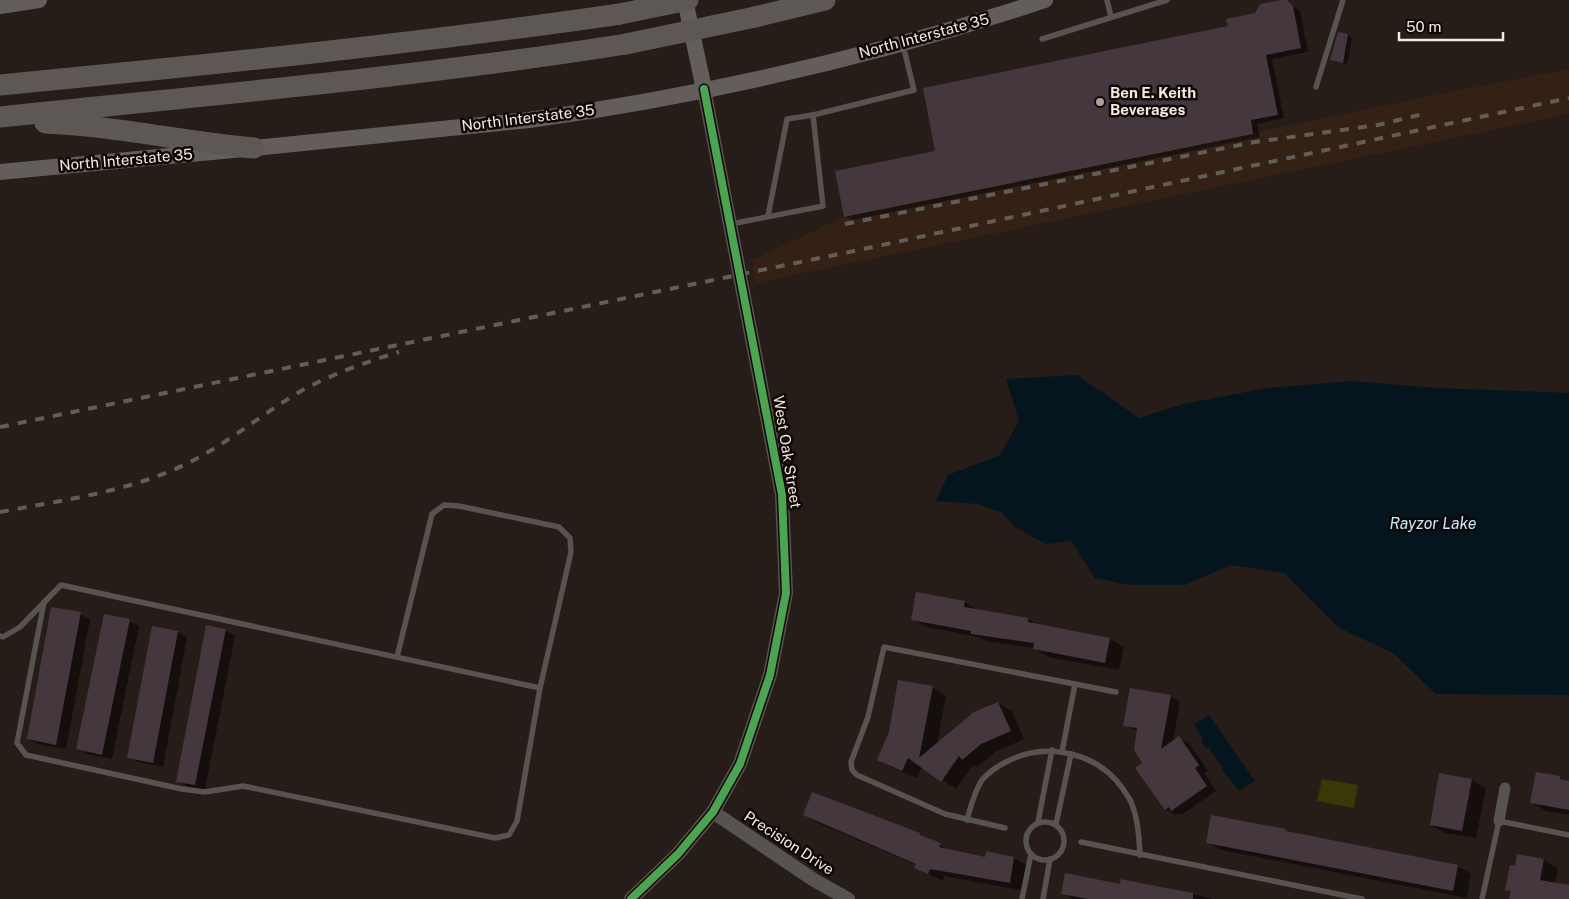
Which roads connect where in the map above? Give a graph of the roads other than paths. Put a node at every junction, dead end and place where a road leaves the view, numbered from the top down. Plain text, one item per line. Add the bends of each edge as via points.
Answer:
1 (39, 0) edge
2 (687, 0) edge
3 (824, 0) edge
4 (1045, 0) edge
5 (1107, 0) edge
6 (1167, 0) edge
7 (1343, 0) edge
8 (0, 6) edge
9 (1111, 17) junction
10 (1042, 39) dead end
11 (902, 42) junction
12 (0, 85) edge
13 (1316, 87) dead end
14 (704, 89) junction
15 (813, 115) junction
16 (0, 117) edge
17 (0, 122) edge
18 (254, 148) junction
19 (0, 172) edge
20 (768, 216) junction
21 (731, 224) junction
22 (44, 602) junction
23 (0, 636) edge
24 (397, 657) junction
25 (1075, 684) junction
26 (540, 688) junction
27 (1116, 692) dead end
28 (1052, 750) junction
29 (1062, 752) junction
30 (1071, 754) junction
31 (1506, 788) dead end
32 (713, 812) junction
33 (967, 820) junction
34 (1499, 821) junction
35 (1038, 822) junction
36 (1056, 824) junction
37 (1005, 828) dead end
38 (1569, 835) edge
39 (1081, 842) dead end
40 (1031, 854) junction
41 (1140, 855) junction
42 (1050, 859) junction
43 (631, 899) edge
44 (848, 899) edge
45 (1022, 899) edge
46 (1043, 899) edge
47 (1362, 899) edge
48 (1482, 899) edge

1 - 8 main road
2 - 12 highway, bridge via 620,14 503,31
2 - 14 main road, West Oak Street
3 - 16 highway, bridge via 626,44 480,66
4 - 11 main road, North Interstate 35
5 - 9 lane
6 - 9 lane
7 - 13 lane
9 - 10 lane
11 - 14 main road, North Interstate 35
11 - 15 lane via 914,90
14 - 18 main road, North Interstate 35 via 529,120
14 - 21 street, West Oak Street
15 - 20 lane via 787,119
15 - 20 lane via 823,206
17 - 18 highway via 105,127 206,144
18 - 19 main road, North Interstate 35
20 - 21 lane
21 - 32 street, West Oak Street via 782,495 786,593 770,675 740,764
22 - 23 lane via 20,627
22 - 24 lane via 60,585
22 - 26 lane via 17,743 26,755 182,789 205,792 243,786 495,838 509,835 517,822
24 - 26 lane
24 - 26 lane via 432,514 444,506 459,506 550,525 559,527 570,538 571,552
25 - 27 lane
25 - 29 lane
25 - 33 lane via 884,647 868,717 851,762 852,770 857,776 944,814
28 - 29 lane
28 - 33 lane via 1016,757 999,766 983,780 974,794
28 - 35 lane
29 - 30 lane
30 - 36 lane
30 - 41 lane via 1099,765 1116,780 1131,801
31 - 34 street
32 - 43 street, West Oak Street via 678,854
32 - 44 street, Precision Drive
33 - 37 lane
34 - 38 lane
34 - 48 lane
35 - 36 lane
35 - 40 lane via 1027,834 1026,845
36 - 42 lane via 1063,833 1064,844 1060,854
39 - 41 lane
40 - 42 lane via 1040,860
40 - 45 lane
41 - 47 lane
42 - 46 lane

